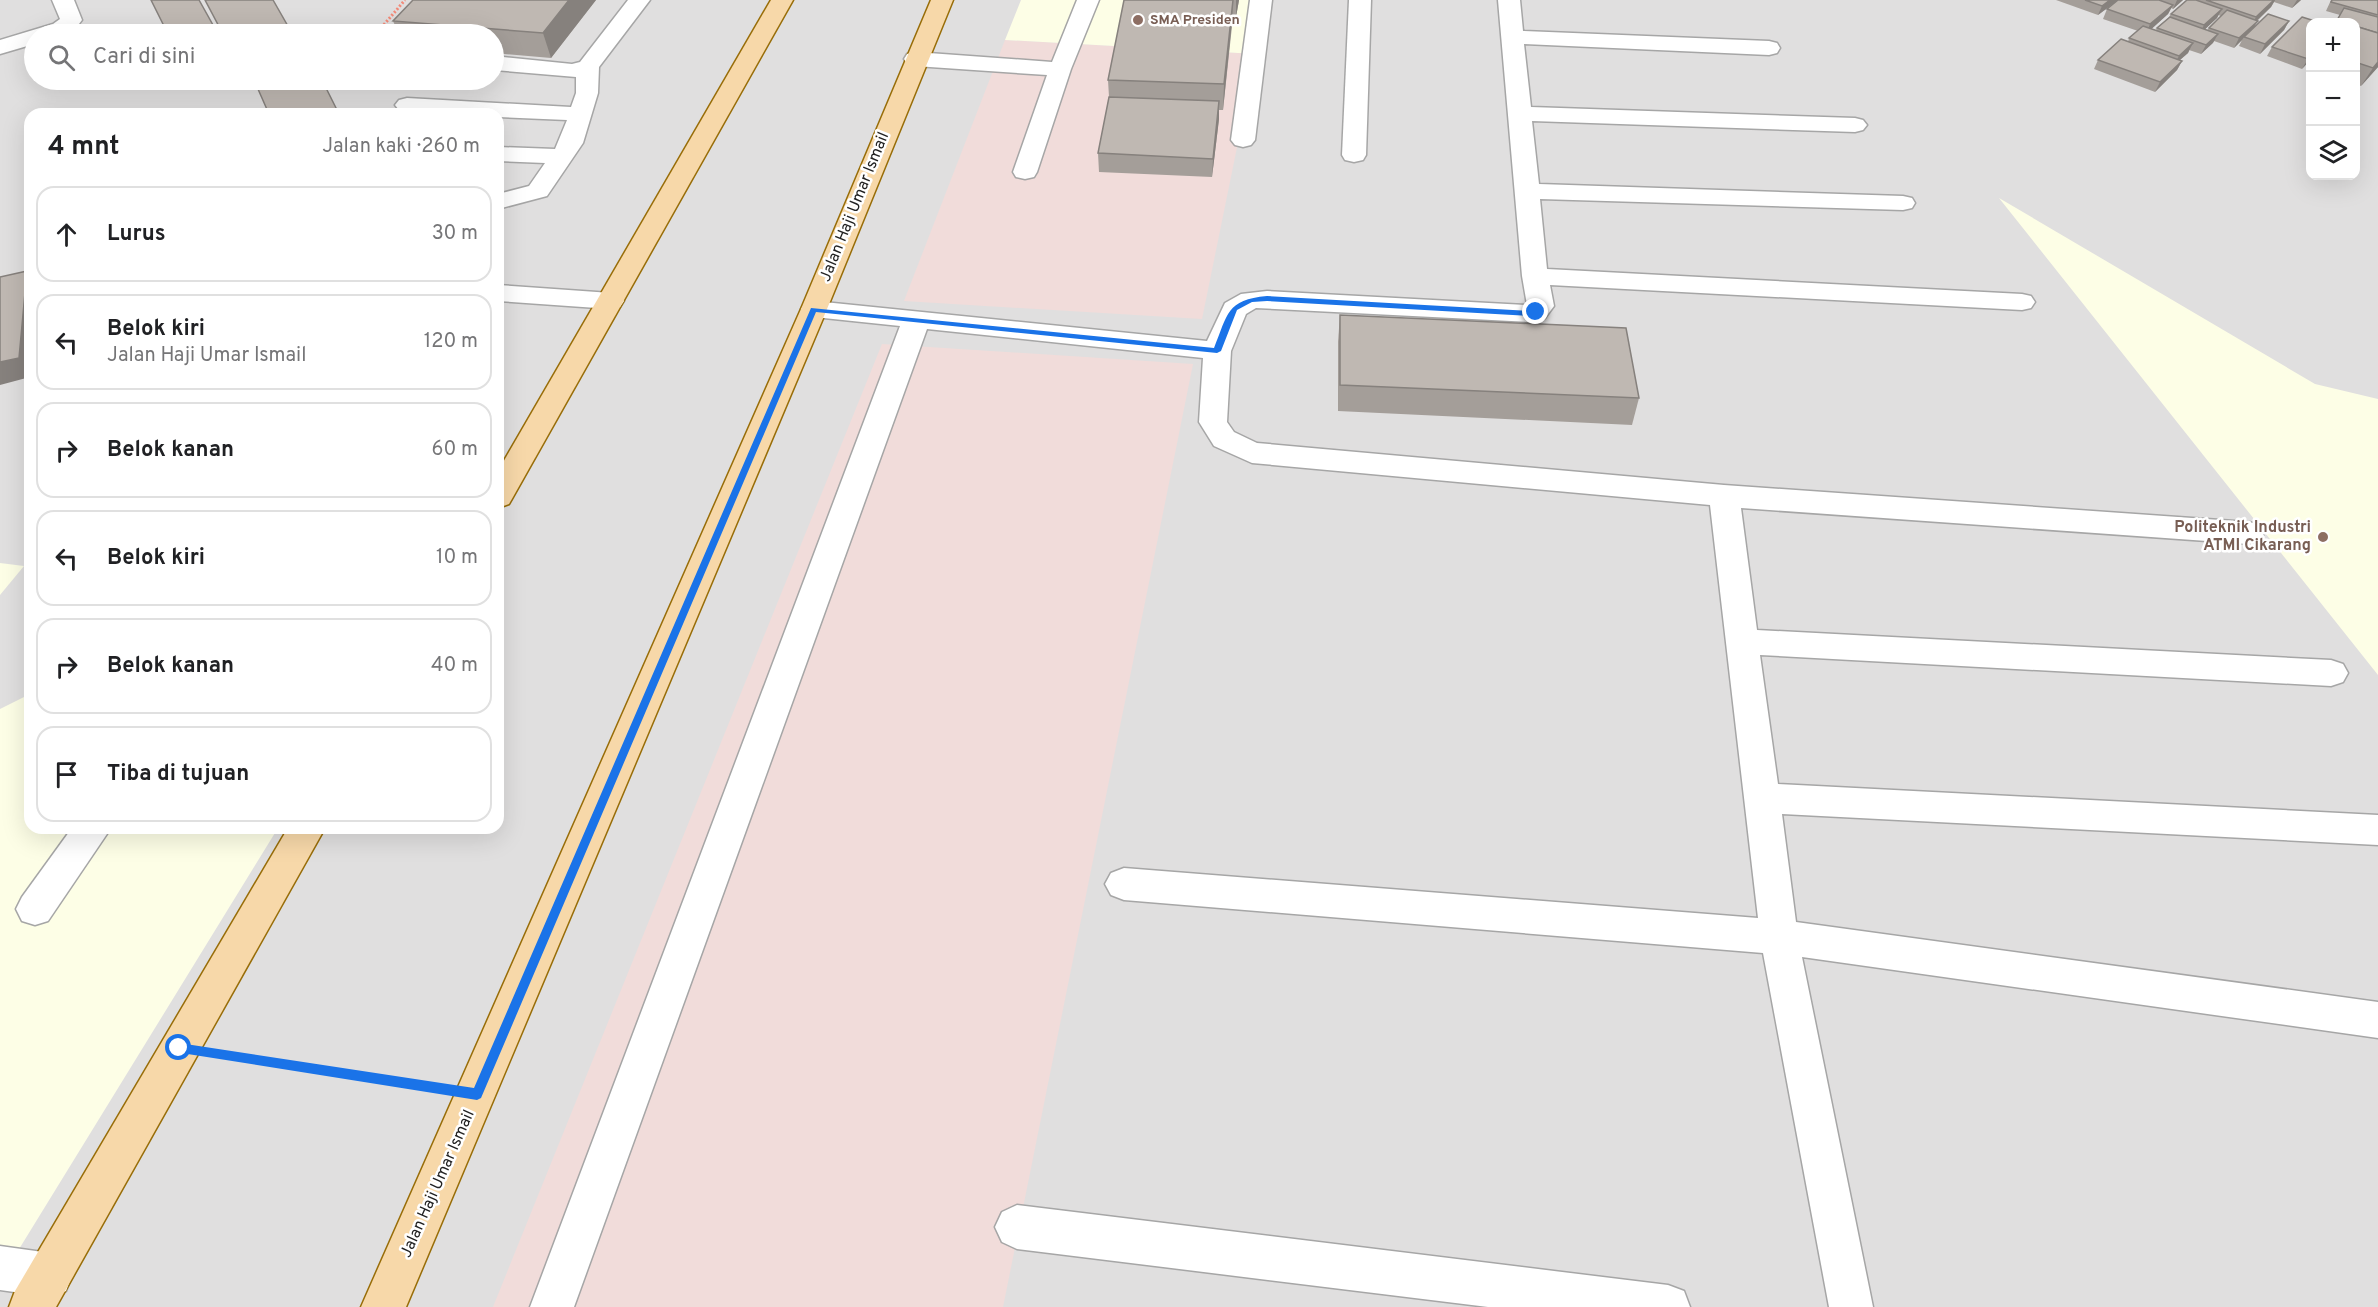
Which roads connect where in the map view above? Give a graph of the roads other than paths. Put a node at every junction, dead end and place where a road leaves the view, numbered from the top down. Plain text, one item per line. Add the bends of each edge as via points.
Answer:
1 (63, 0) edge
2 (639, 0) edge
3 (782, 0) edge
4 (942, 0) edge
5 (1088, 0) edge
6 (1261, 0) edge
7 (1360, 0) edge
8 (1509, 0) edge
9 (67, 24) edge
10 (1512, 37) junction
11 (24, 40) edge
12 (0, 46) edge
13 (1769, 48) dead end
14 (915, 59) junction
15 (504, 64) edge
16 (588, 67) junction
17 (1060, 69) junction
18 (407, 105) dead end
19 (465, 108) edge
20 (504, 110) edge
21 (580, 114) junction
22 (1520, 114) junction
23 (1856, 125) dead end
24 (1243, 140) dead end
25 (504, 154) edge
26 (1354, 155) dead end
27 (562, 156) junction
28 (1025, 172) dead end
29 (1528, 191) junction
30 (504, 200) edge
31 (1903, 203) dead end
32 (1535, 276) junction
33 (504, 293) edge
34 (611, 301) junction
35 (2022, 302) dead end
36 (814, 309) junction
37 (916, 321) junction
38 (1217, 351) junction
39 (504, 487) edge
40 (1724, 496) junction
41 (2249, 533) dead end
42 (1743, 642) junction
43 (2331, 673) dead end
44 (1761, 798) junction
45 (2378, 830) edge
46 (89, 834) edge
47 (304, 834) edge
48 (1124, 884) dead end
49 (35, 909) dead end
50 (1779, 937) junction
51 (2378, 1020) edge
52 (1017, 1227) dead end
53 (0, 1268) edge
54 (40, 1291) edge
55 (383, 1307) edge
56 (552, 1307) edge
57 (1668, 1307) edge
58 (1851, 1307) edge

1 - 9 street via 71,20
2 - 16 street
3 - 34 main road
4 - 14 main road, Jalan Haji Umar Ismail
5 - 17 street
6 - 24 street
7 - 26 street
8 - 10 street
10 - 13 street
10 - 22 street
11 - 12 street
14 - 17 street
14 - 36 main road, Jalan Haji Umar Ismail
15 - 16 street via 572,71
16 - 21 street via 587,93
17 - 28 street
18 - 19 street
20 - 21 street
21 - 27 street
22 - 23 street
22 - 29 street
25 - 27 street
27 - 30 street via 538,191
29 - 31 street
29 - 32 street
32 - 35 street
32 - 38 street via 1541,306 1529,314 1250,300 1234,309
33 - 34 street
34 - 39 main road
36 - 37 street
36 - 55 main road, Jalan Haji Umar Ismail
37 - 38 street
37 - 56 street
38 - 40 street via 1213,422 1224,439 1252,453
40 - 41 street
40 - 42 street
42 - 43 street
42 - 44 street
44 - 45 street
44 - 50 street
46 - 49 street
47 - 54 main road
48 - 50 street
50 - 51 street
50 - 58 street
52 - 57 street
53 - 54 street

